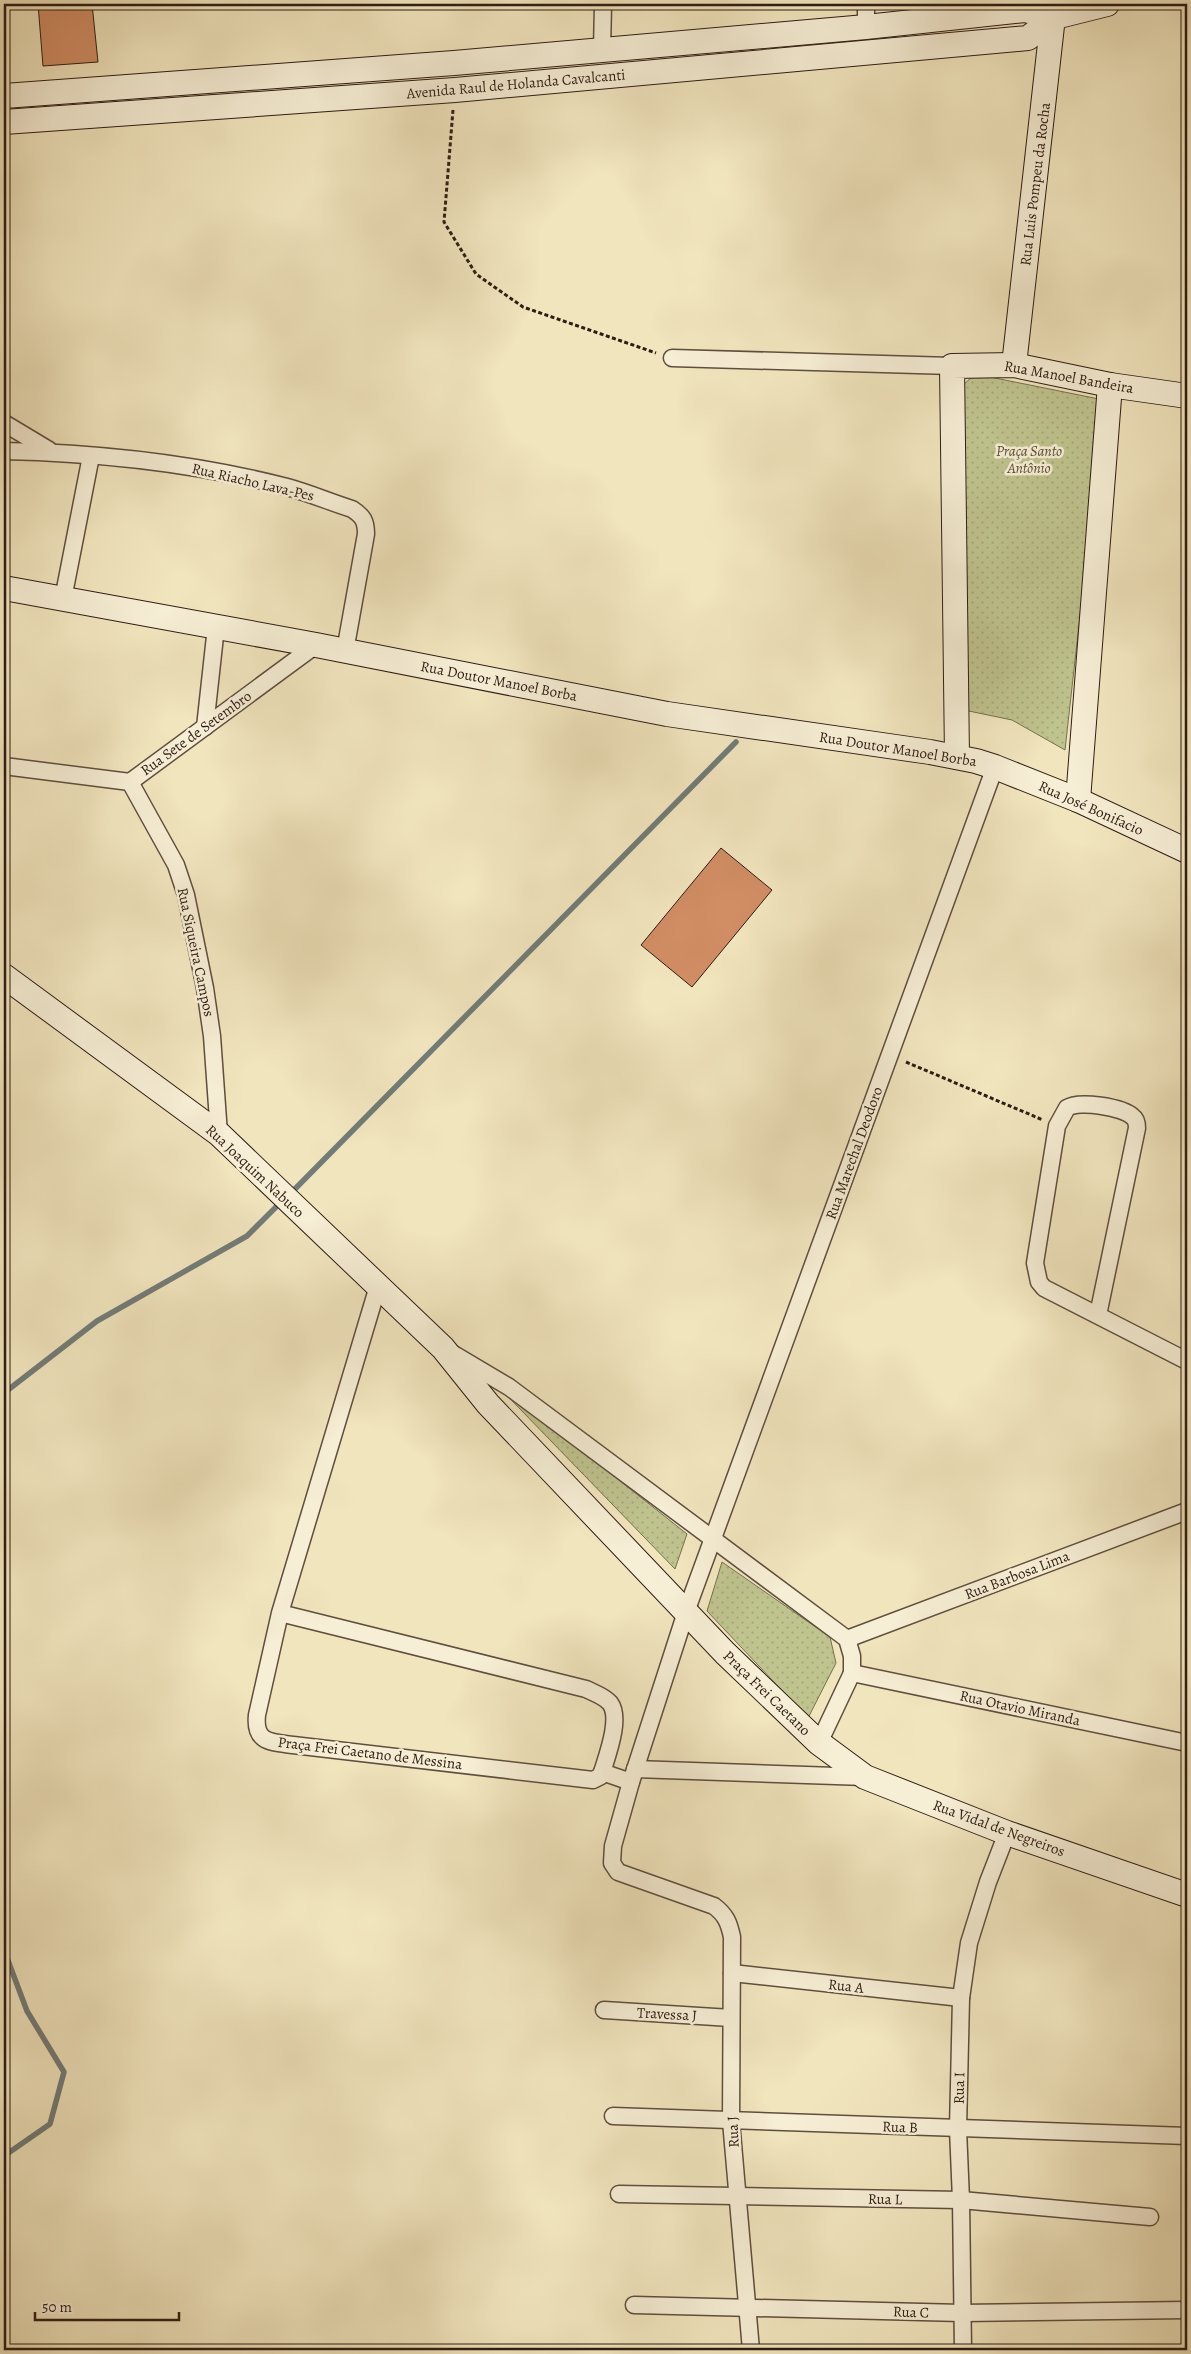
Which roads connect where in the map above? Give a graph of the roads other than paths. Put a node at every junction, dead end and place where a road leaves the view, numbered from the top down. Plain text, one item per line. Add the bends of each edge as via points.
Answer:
1 (603, 4) edge
2 (1107, 4) edge
3 (1054, 11) edge
4 (866, 15) edge
5 (602, 50) junction
6 (454, 63) junction
7 (455, 90) junction
8 (4, 96) edge
9 (4, 122) edge
10 (672, 358) road end
11 (1014, 365) junction
12 (952, 366) junction
13 (1110, 385) junction
14 (1186, 397) edge
15 (4, 423) edge
16 (4, 451) edge
17 (51, 452) junction
18 (91, 456) junction
19 (4, 588) edge
20 (63, 599) junction
21 (216, 627) junction
22 (316, 645) junction
23 (345, 651) junction
24 (205, 726) junction
25 (958, 757) junction
26 (4, 766) edge
27 (994, 766) junction
28 (130, 782) junction
29 (1078, 800) junction
30 (1187, 851) edge
31 (4, 976) edge
32 (226, 1141) junction
33 (378, 1286) junction
34 (1098, 1315) junction
35 (444, 1348) junction
36 (1187, 1361) edge
37 (1187, 1511) edge
38 (714, 1540) junction
39 (686, 1612) junction
40 (280, 1613) junction
41 (846, 1639) junction
42 (852, 1673) junction
43 (1187, 1743) edge
44 (819, 1744) junction
45 (602, 1772) junction
46 (633, 1776) junction
47 (865, 1777) junction
48 (1007, 1833) junction
49 (1187, 1895) edge
50 (732, 1973) junction
51 (961, 1998) junction
52 (604, 2010) dead end
53 (731, 2018) junction
54 (614, 2116) dead end
55 (731, 2120) junction
56 (958, 2129) junction
57 (1187, 2136) edge
58 (619, 2194) dead end
59 (737, 2198) junction
60 (962, 2200) junction
61 (1150, 2217) dead end
62 (634, 2306) dead end
63 (748, 2307) junction
64 (1187, 2310) edge
65 (962, 2314) junction
66 (751, 2350) edge
67 (963, 2350) edge

1 - 5 street
2 - 3 street
3 - 4 street, Avenida Raul de Holanda Cavalcanti
3 - 7 street, Avenida Raul de Holanda Cavalcanti via 1028,38
3 - 11 street, Rua Luis Pompeu da Rocha
4 - 5 street, Avenida Raul de Holanda Cavalcanti
5 - 6 street, Avenida Raul de Holanda Cavalcanti
6 - 7 street
6 - 8 street, Avenida Raul de Holanda Cavalcanti
7 - 9 street, Avenida Raul de Holanda Cavalcanti
10 - 12 street
11 - 12 street, Rua Manoel Bandeira
11 - 13 street, Rua Manoel Bandeira
12 - 25 street
13 - 14 street, Rua Manoel Bandeira
13 - 29 street
15 - 17 street
16 - 17 street, Rua Riacho Lava-Pes
17 - 18 street, Rua Riacho Lava-Pes
18 - 20 street
18 - 23 street, Rua Riacho Lava-Pes via 220,471 289,488 361,515 366,522 366,534
19 - 20 street, Rua Doutor Manoel Borba
20 - 21 street, Rua Doutor Manoel Borba
21 - 22 street, Rua Doutor Manoel Borba
21 - 24 street
22 - 23 street, Rua Doutor Manoel Borba
22 - 24 street, Rua Sete de Setembro
23 - 25 street, Rua Doutor Manoel Borba via 667,714
24 - 28 street, Rua Sete de Setembro
25 - 27 street, Rua Doutor Manoel Borba
26 - 28 street, Rua Sete de Setembro
27 - 29 street, Rua José Bonifacio
27 - 38 street, Rua Marechal Deodoro
28 - 32 street, Rua Siqueira Campos via 176,865 186,895 205,988
29 - 30 street, Rua José Bonifacio
31 - 32 street, Rua Joaquim Nabuco
32 - 33 street, Rua Joaquim Nabuco
33 - 35 street, Rua Joaquim Nabuco
33 - 40 street, Praça Frei Caetano de Messina
34 - 34 street via 1044,1288 1039,1282 1035,1263 1057,1126 1067,1108 1079,1104 1094,1104 1127,1113 1136,1122 1137,1133
34 - 36 street
35 - 38 street via 509,1387
35 - 39 street, Praça Frei Caetano via 488,1404
37 - 41 street, Rua Barbosa Lima
38 - 39 street
38 - 41 street
39 - 44 street, Praça Frei Caetano
39 - 46 street
40 - 45 street via 586,1689 610,1703 615,1716
40 - 45 street, Praça Frei Caetano de Messina via 257,1715 256,1724 263,1739 593,1780
41 - 42 street via 852,1656
42 - 43 street, Rua Otavio Miranda
42 - 44 street, Praça Frei Caetano
44 - 47 street, Rua Vidal de Negreiros
45 - 46 street
46 - 47 street
46 - 50 street, Rua J via 613,1846 612,1863 618,1872 714,1906 725,1914 732,1937
47 - 48 street, Rua Vidal de Negreiros
48 - 49 street, Rua Vidal de Negreiros
48 - 51 street, Rua I via 969,1943
50 - 51 street, Rua A
50 - 53 street, Rua J
51 - 56 street, Rua I
52 - 53 street, Travessa J
53 - 55 street, Rua J
54 - 55 street, Rua B
55 - 56 street, Rua B
55 - 59 street, Rua J
56 - 57 street, Rua B
56 - 60 street, Rua I
58 - 59 street, Rua L
59 - 60 street, Rua L
59 - 63 street, Rua J
60 - 61 street, Rua L
60 - 65 street, Rua I
62 - 63 street, Rua C
63 - 65 street, Rua C
63 - 66 street, Rua J
64 - 65 street, Rua C
65 - 67 street, Rua I

